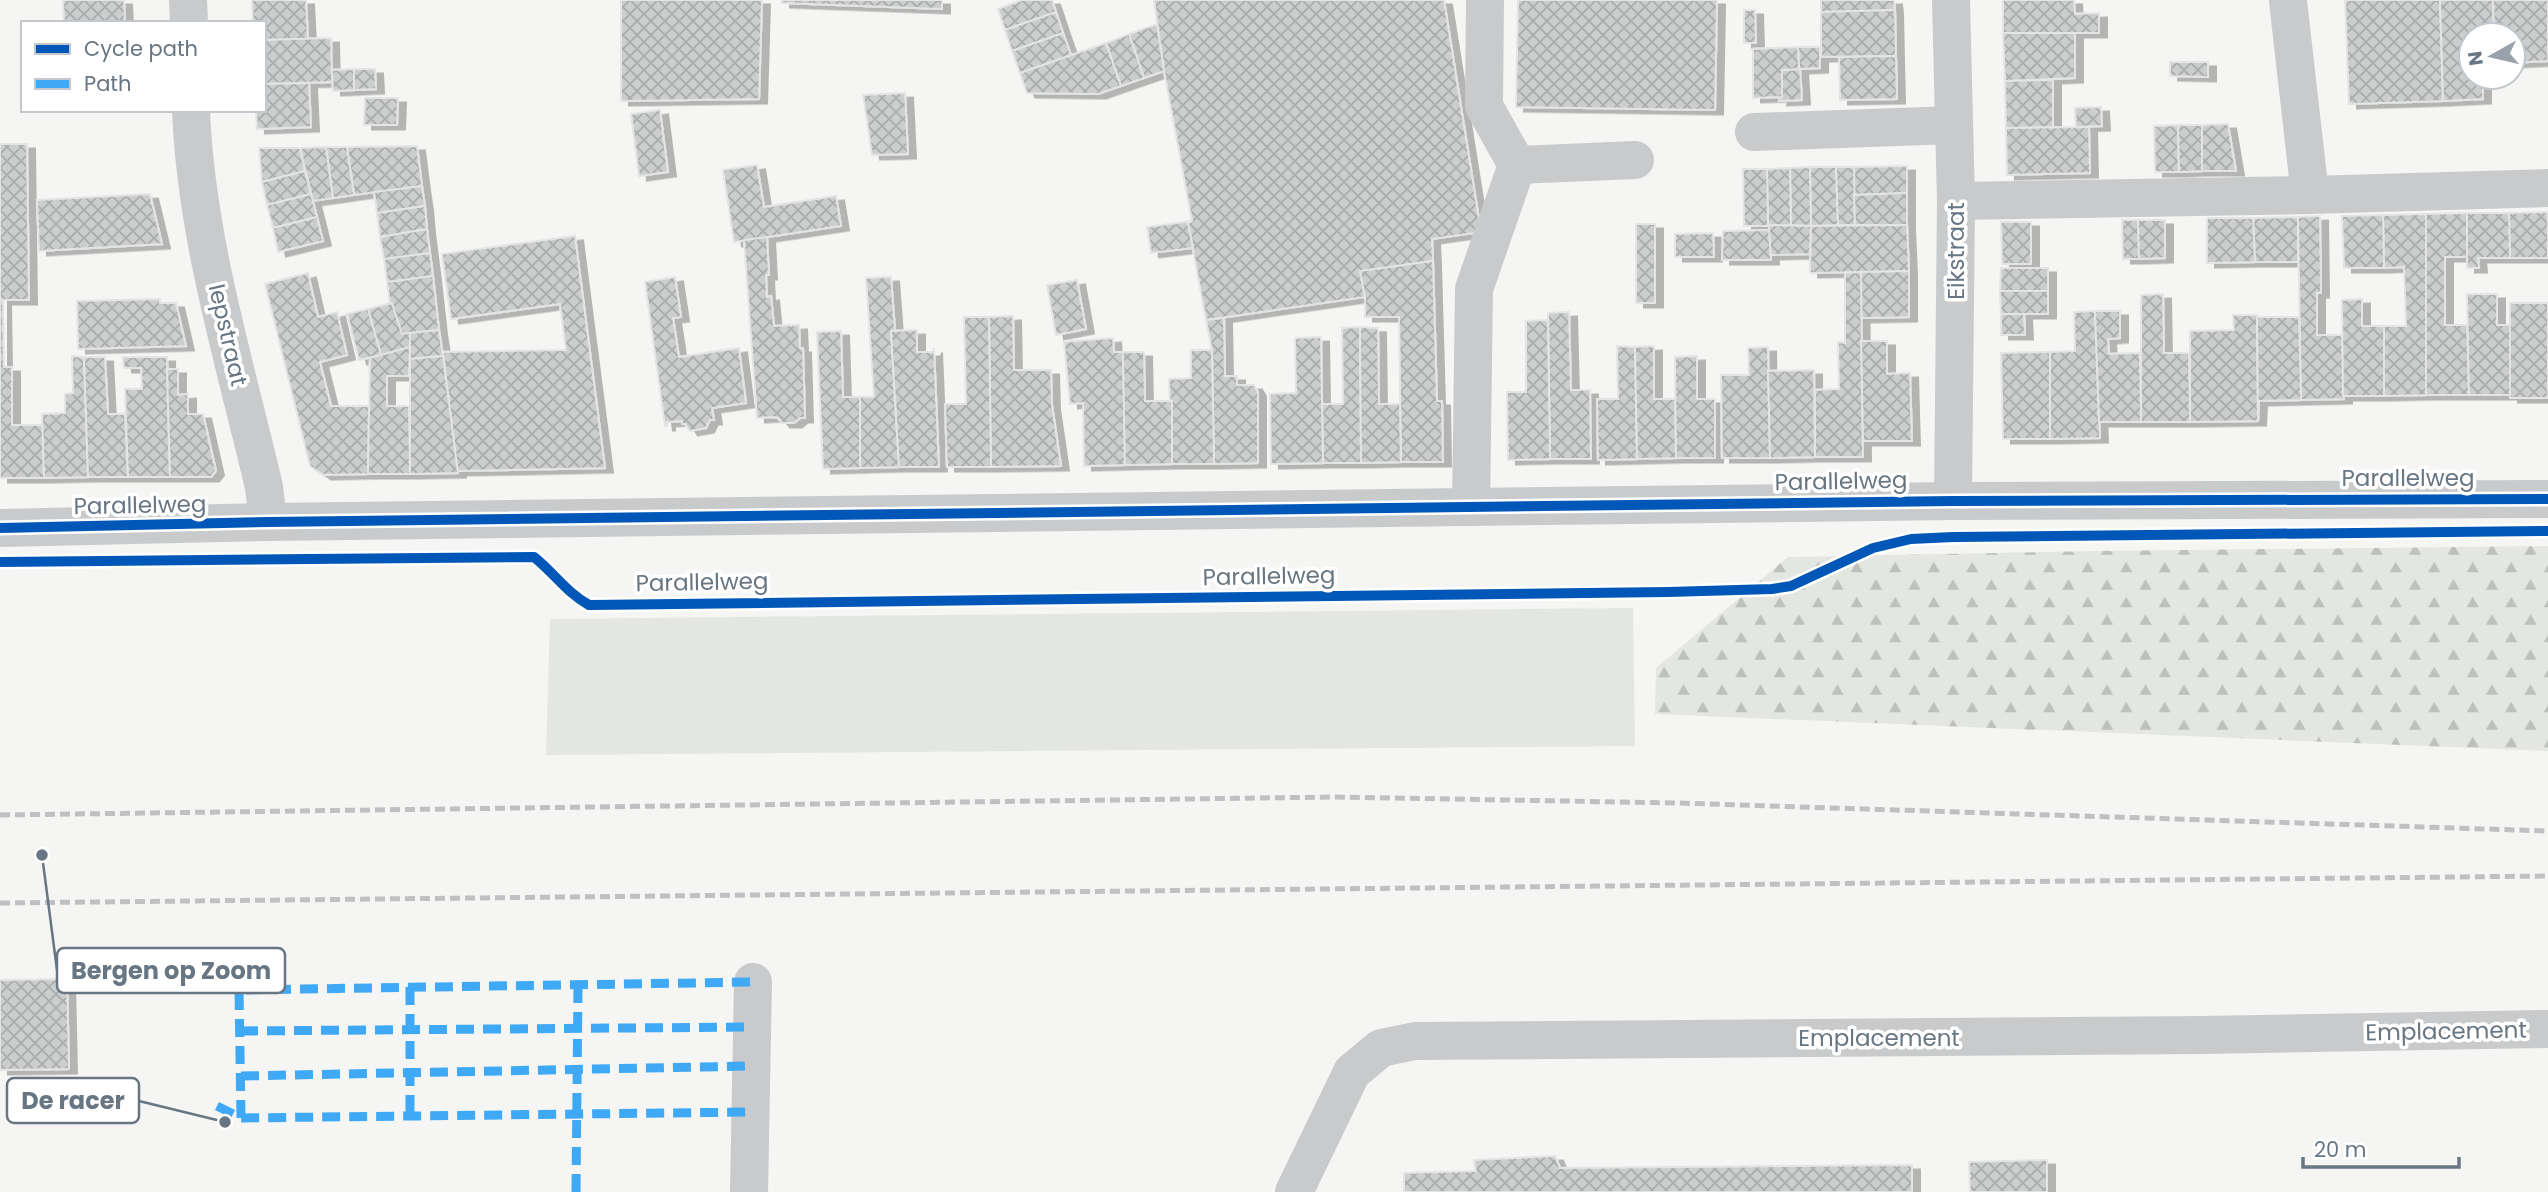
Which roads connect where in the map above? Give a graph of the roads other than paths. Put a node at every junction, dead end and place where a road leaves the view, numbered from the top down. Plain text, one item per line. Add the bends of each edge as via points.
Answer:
1 (188, 0) edge
2 (1485, 0) edge
3 (1951, 0) edge
4 (2288, 1) edge
5 (188, 21) edge
6 (191, 112) edge
7 (1954, 125) junction
8 (1754, 132) dead end
9 (1635, 160) dead end
10 (1517, 165) junction
11 (2548, 188) edge
12 (2310, 195) junction
13 (1956, 201) junction
14 (2548, 499) edge
15 (1953, 501) junction
16 (1471, 507) junction
17 (268, 522) junction
18 (0, 528) edge
19 (752, 982) dead end
20 (2548, 1029) edge
21 (749, 1192) edge
22 (1294, 1192) edge

1 - 5 street
2 - 10 street via 1484,106
3 - 7 street, Eikstraat
4 - 12 street
6 - 17 street, Iepstraat via 204,233 264,487
7 - 8 street
7 - 13 street, Eikstraat
9 - 10 street
10 - 16 street via 1474,289
11 - 12 street
12 - 13 street
13 - 15 street, Eikstraat
14 - 15 street, Parallelweg
15 - 16 street, Parallelweg
16 - 17 street, Parallelweg
17 - 18 street, Parallelweg
19 - 21 street
20 - 22 street, Emplacement via 1415,1041 1381,1048 1352,1072

